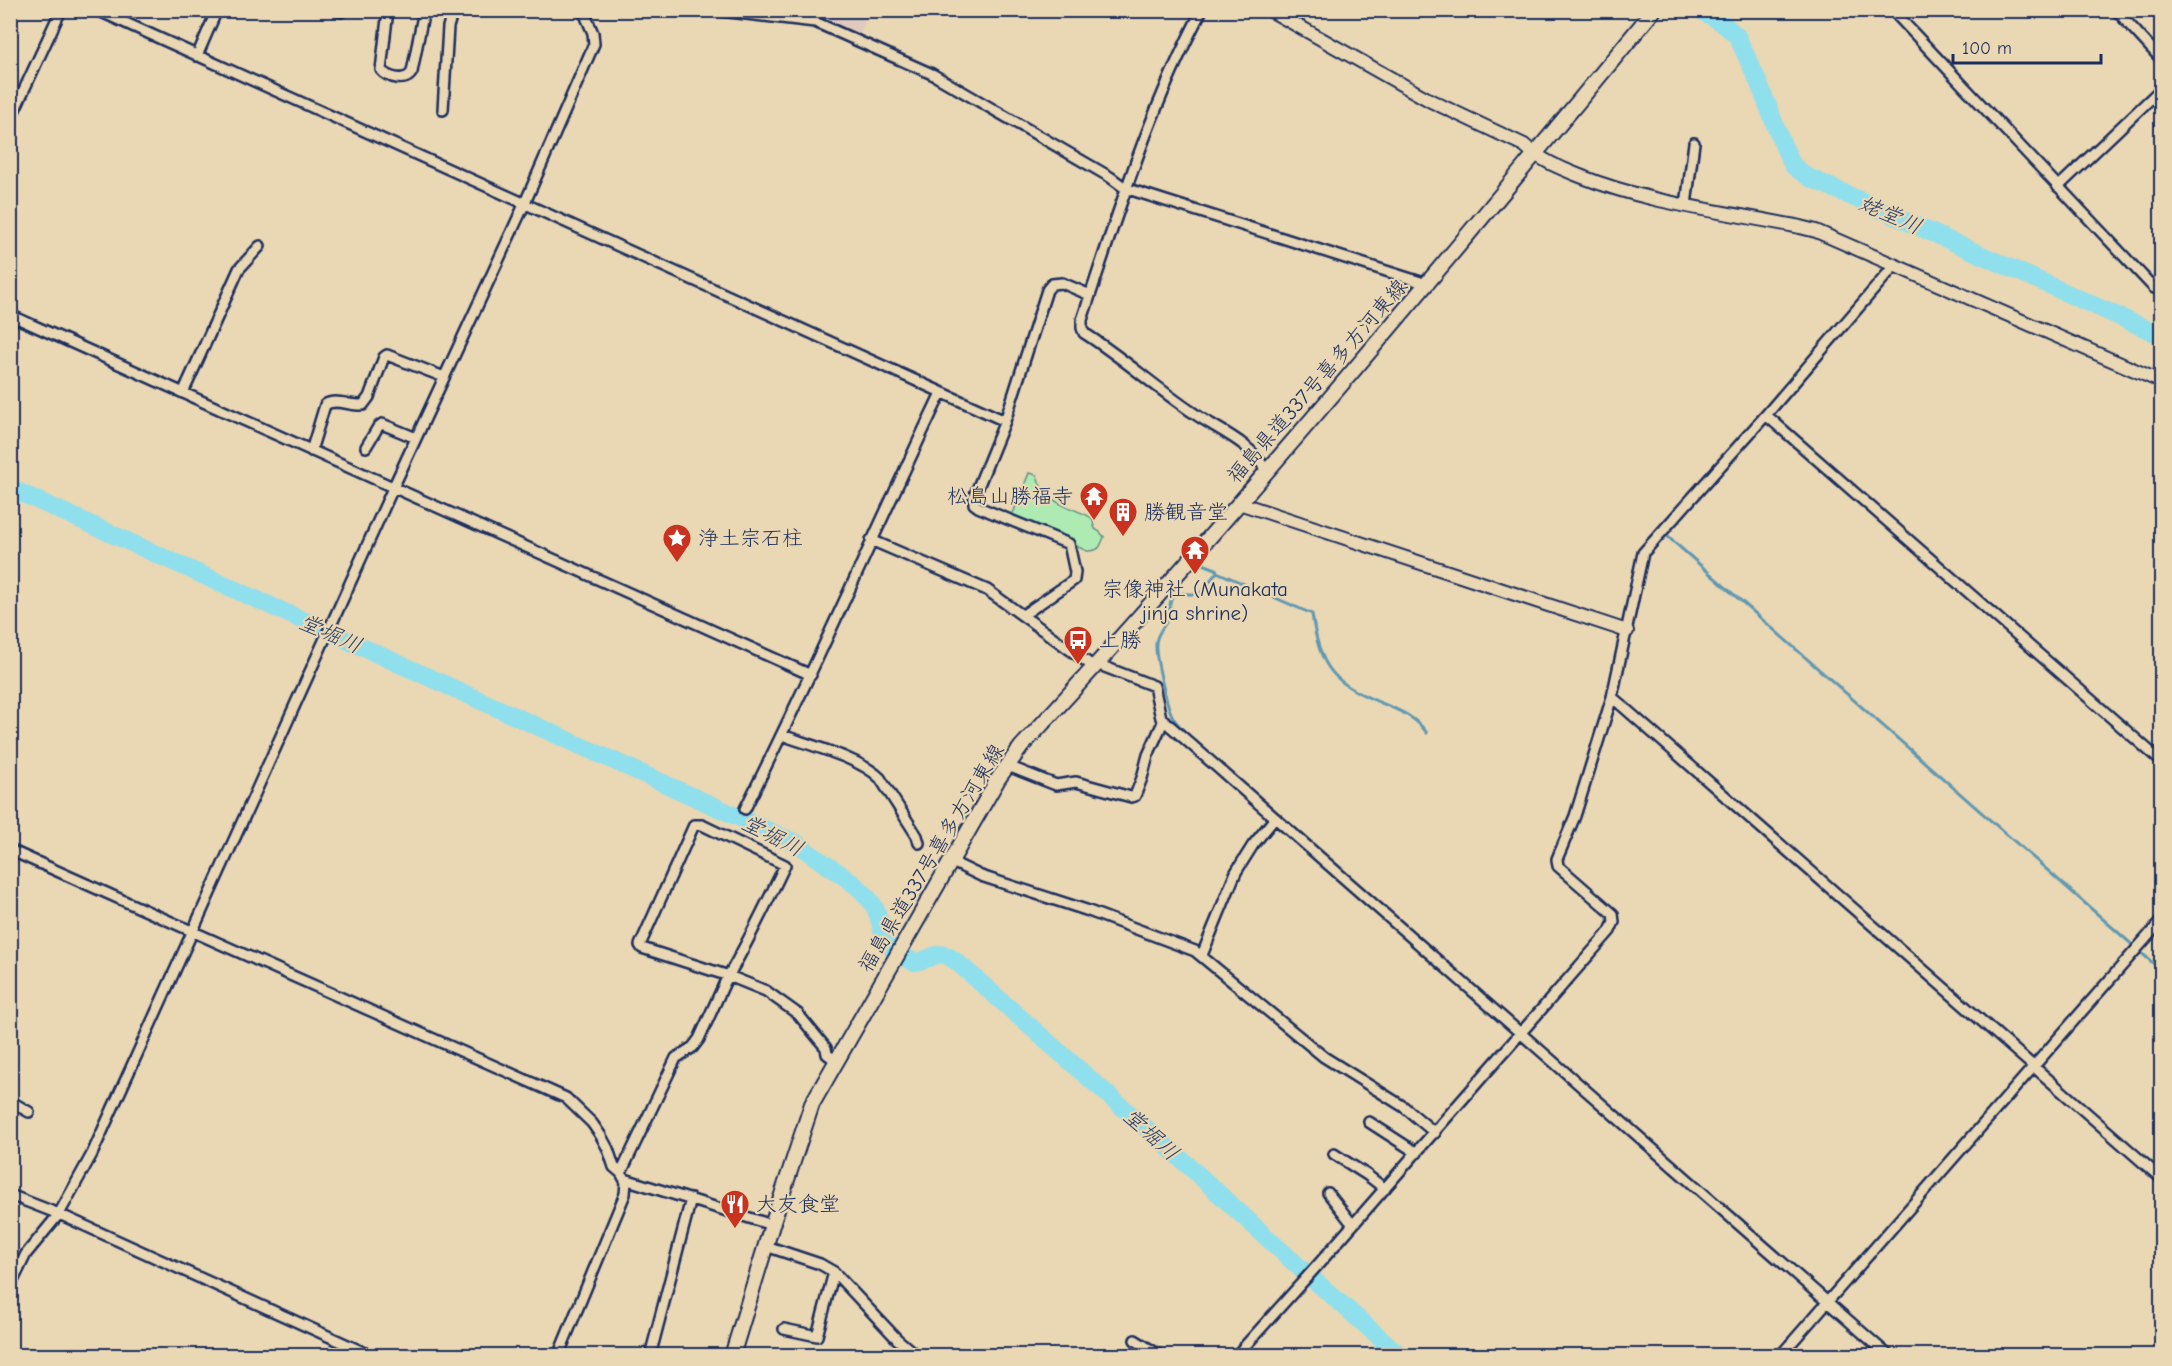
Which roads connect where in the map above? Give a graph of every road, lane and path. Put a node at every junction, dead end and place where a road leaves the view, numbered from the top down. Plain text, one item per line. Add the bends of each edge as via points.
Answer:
1 (61, 10) edge
2 (97, 10) edge
3 (217, 10) edge
4 (388, 10) edge
5 (424, 10) edge
6 (453, 10) edge
7 (583, 10) edge
8 (712, 10) edge
9 (1202, 10) edge
10 (1270, 10) edge
11 (1654, 10) edge
12 (1892, 10) edge
13 (2116, 10) edge
14 (197, 56) junction
15 (2162, 60) edge
16 (2162, 88) edge
17 (443, 110) dead end
18 (10, 120) edge
19 (1694, 143) dead end
20 (1535, 155) junction
21 (2058, 187) junction
22 (1125, 188) junction
23 (524, 204) junction
24 (1686, 205) junction
25 (260, 246) dead end
26 (1894, 265) junction
27 (1427, 284) junction
28 (2154, 288) dead end
29 (1090, 295) junction
30 (10, 315) edge
31 (444, 377) junction
32 (2162, 382) edge
33 (183, 393) junction
34 (941, 393) junction
35 (1766, 415) junction
36 (1005, 421) junction
37 (416, 438) junction
38 (366, 447) dead end
39 (311, 451) junction
40 (1266, 471) junction
41 (393, 488) junction
42 (1239, 503) junction
43 (871, 540) junction
44 (1023, 615) junction
45 (1627, 631) junction
46 (1096, 666) junction
47 (811, 675) junction
48 (1612, 697) junction
49 (1164, 720) junction
50 (782, 735) junction
51 (2162, 762) edge
52 (1008, 766) junction
53 (746, 809) dead end
54 (1275, 818) junction
55 (919, 843) dead end
56 (10, 850) edge
57 (950, 861) junction
58 (2162, 920) edge
59 (192, 931) junction
60 (1202, 955) junction
61 (729, 976) junction
62 (1521, 1032) junction
63 (836, 1061) junction
64 (2033, 1066) junction
65 (10, 1101) edge
66 (29, 1112) dead end
67 (1369, 1122) dead end
68 (1435, 1132) junction
69 (1417, 1153) junction
70 (1334, 1154) dead end
71 (621, 1173) junction
72 (2162, 1179) edge
73 (626, 1182) junction
74 (1385, 1189) junction
75 (1328, 1193) dead end
76 (10, 1195) edge
77 (692, 1199) junction
78 (59, 1215) junction
79 (771, 1225) junction
80 (1353, 1225) junction
81 (766, 1246) junction
82 (834, 1272) junction
83 (10, 1287) edge
84 (1827, 1301) junction
85 (784, 1329) dead end
86 (1135, 1340) dead end
87 (372, 1356) edge
88 (558, 1356) edge
89 (650, 1356) edge
90 (732, 1356) edge
91 (917, 1356) edge
92 (1161, 1356) edge
93 (1236, 1356) edge
94 (1780, 1356) edge
95 (1889, 1356) edge

1 - 18 street
2 - 14 street
3 - 14 street
4 - 5 street via 381,70 385,75 405,79 411,76
6 - 17 street via 448,27
7 - 23 street via 594,45
8 - 22 street via 815,21 932,74
9 - 22 street
10 - 20 street via 1431,101 1524,145
11 - 20 main road, 福島県道337号喜多方河東線
12 - 21 street
13 - 15 street
14 - 23 street
16 - 21 street
19 - 24 street
20 - 24 street via 1609,188
20 - 27 main road, 福島県道337号喜多方河東線
21 - 28 street
22 - 27 street
22 - 29 street
23 - 31 street
23 - 34 street
24 - 26 street via 1800,227
25 - 33 street via 239,269
26 - 32 street
26 - 35 street
27 - 40 main road, 福島県道337号喜多方河東線
29 - 36 street via 1062,283 1048,288
29 - 40 street via 1082,320 1084,333 1250,450
30 - 33 street
31 - 37 street
31 - 39 street via 387,355 363,405 333,401 325,405
33 - 39 street
34 - 36 street
34 - 43 street
35 - 45 street via 1643,553
35 - 51 street
36 - 44 street via 974,504 1069,544 1075,572 1074,580
37 - 38 street via 382,423
37 - 41 street
39 - 41 street
40 - 42 main road, 福島県道337号喜多方河東線
41 - 47 street
41 - 59 street
42 - 45 street
42 - 46 main road, 福島県道337号喜多方河東線
43 - 44 street via 987,590
43 - 47 street
44 - 46 street
45 - 48 street
46 - 49 street via 1154,686
46 - 52 main road, 福島県道337号喜多方河東線
47 - 50 street
48 - 62 street via 1575,816 1557,859 1558,866 1613,914 1614,922
48 - 64 street
49 - 52 street via 1135,796 1076,782 1056,785
49 - 54 street
50 - 53 street
50 - 55 street via 874,772
52 - 57 main road, 福島県道337号喜多方河東線
54 - 60 street via 1236,872
54 - 62 street
56 - 59 street
57 - 60 street via 981,876 1086,910
57 - 63 main road, 福島県道337号喜多方河東線
58 - 64 street
59 - 71 street via 566,1098 592,1123 614,1167
59 - 78 street via 92,1154
60 - 68 street via 1311,1047 1404,1107
61 - 61 street via 640,945 692,827 697,824 785,865
61 - 63 street via 783,1002 798,1014
61 - 71 street via 699,1039 676,1058
62 - 68 street
62 - 84 street
63 - 79 main road, 福島県道337号喜多方河東線 via 812,1104
64 - 72 street
64 - 84 street
65 - 66 street
67 - 69 street
68 - 69 street
69 - 74 street
70 - 74 street
71 - 73 street
73 - 77 street
73 - 88 street via 625,1194
74 - 80 street
75 - 80 street
76 - 78 street
77 - 79 street
77 - 89 street
78 - 83 street via 26,1254
78 - 87 street
79 - 81 main road, 福島県道337号喜多方河東線
80 - 93 street
81 - 82 street
81 - 90 main road, 福島県道337号喜多方河東線
82 - 85 street via 817,1336
82 - 91 street
84 - 94 street
84 - 95 street
86 - 92 street

